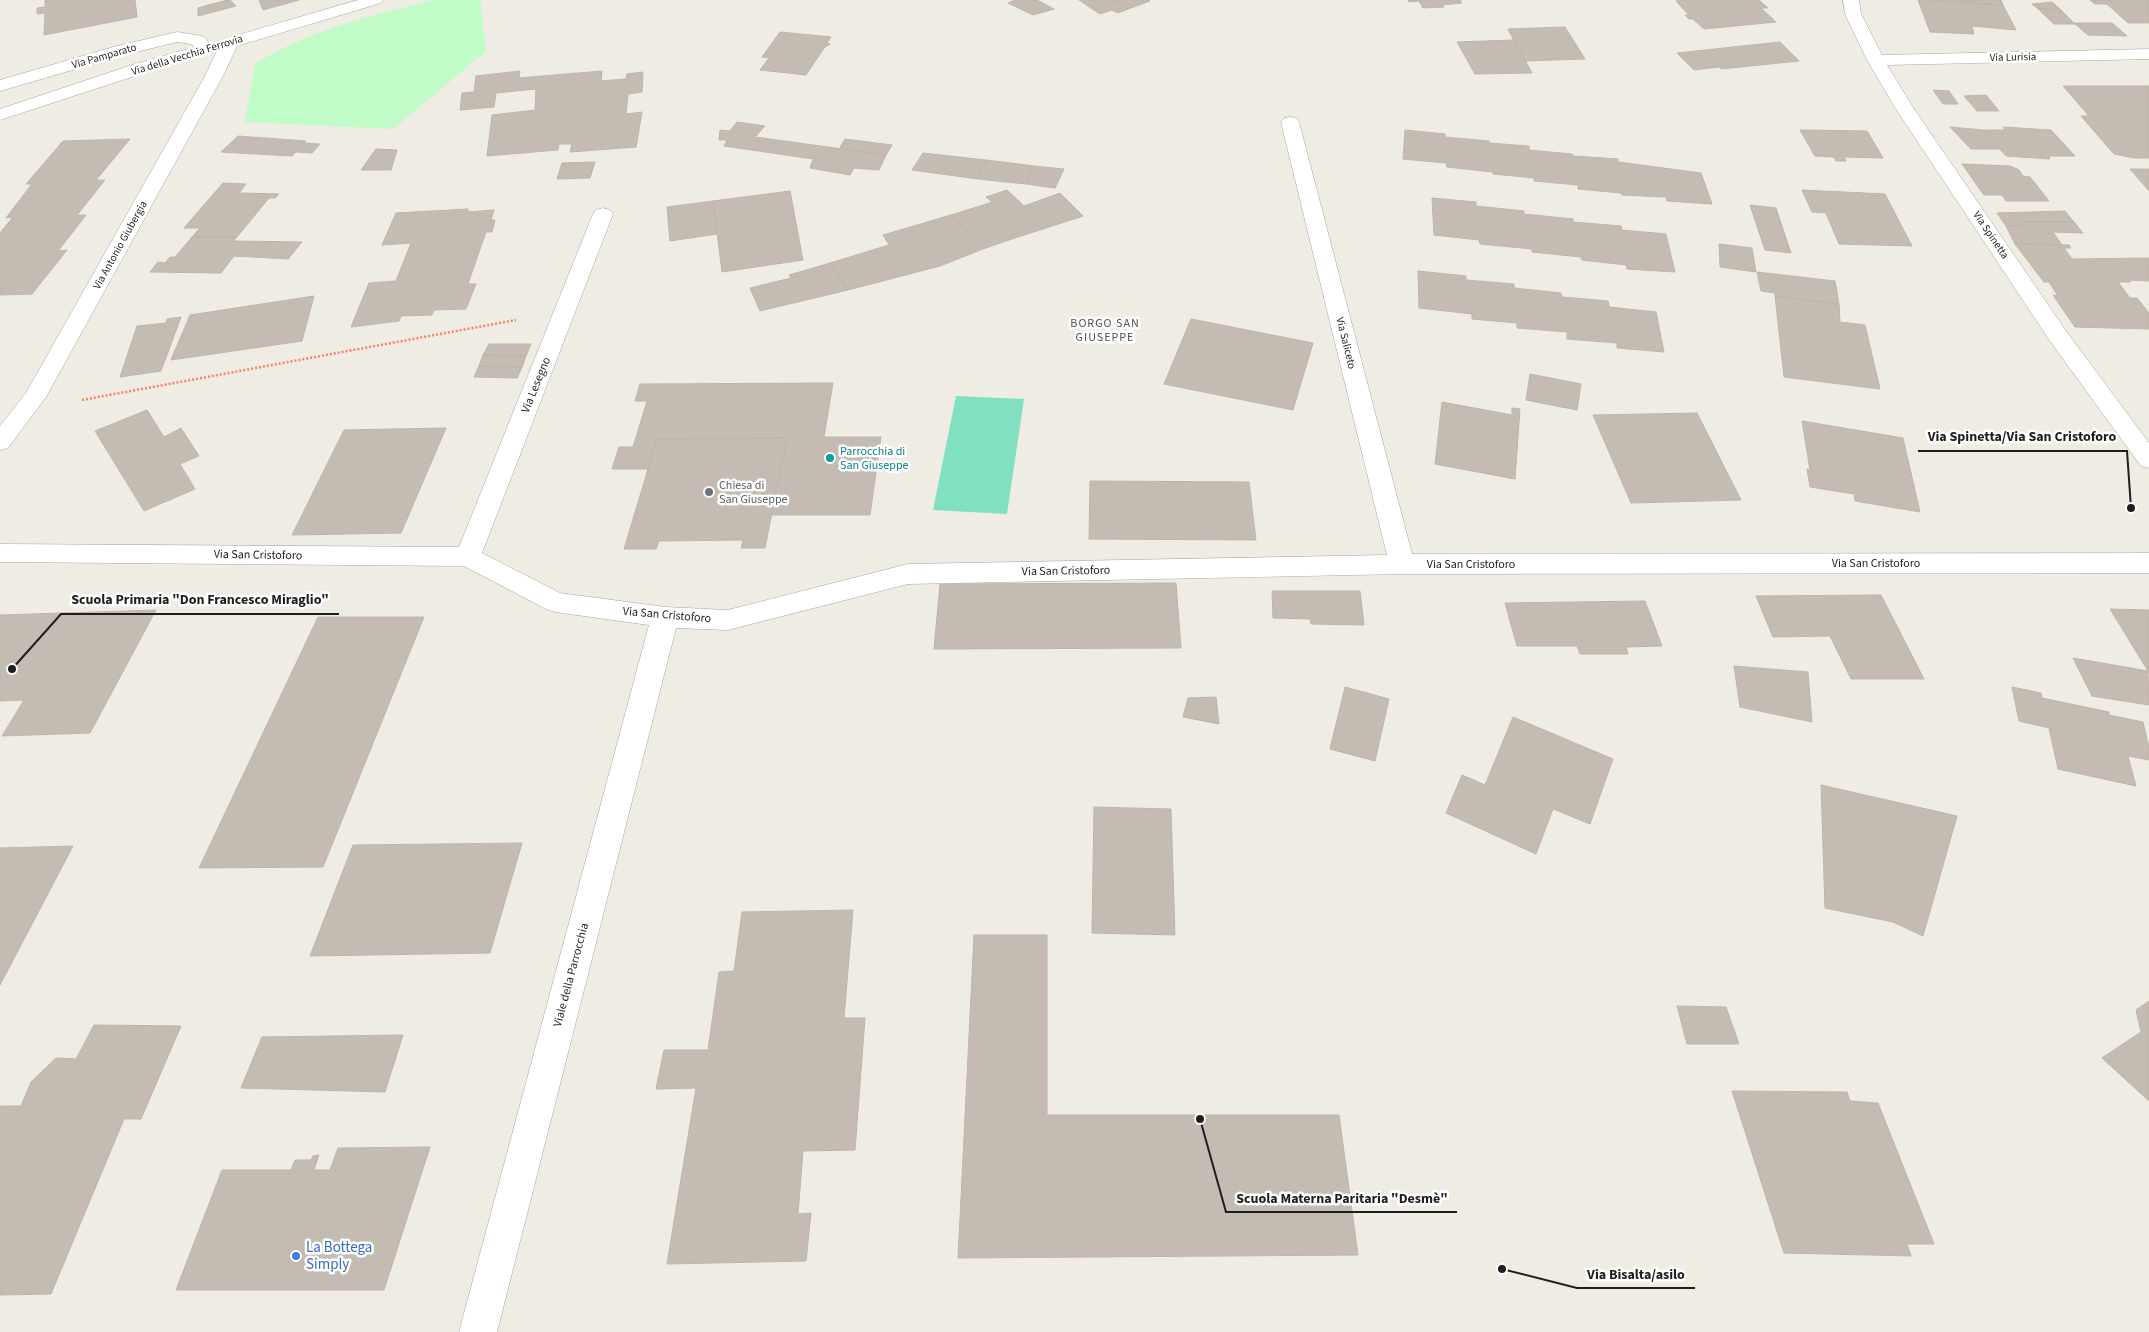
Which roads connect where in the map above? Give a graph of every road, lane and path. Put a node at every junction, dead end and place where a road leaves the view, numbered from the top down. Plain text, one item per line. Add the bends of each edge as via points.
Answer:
1 (376, 0) edge
2 (1851, 0) edge
3 (230, 42) junction
4 (207, 49) junction
5 (2149, 54) edge
6 (1876, 60) junction
7 (0, 86) edge
8 (0, 115) edge
9 (1290, 122) dead end
10 (604, 214) dead end
11 (566, 310) junction
12 (24, 411) junction
13 (0, 442) edge
14 (2149, 460) edge
15 (0, 553) edge
16 (468, 557) junction
17 (2149, 563) edge
18 (1402, 564) junction
19 (664, 617) junction
20 (478, 1332) edge

1 - 3 street, Via della Vecchia Ferrovia
2 - 6 street, Via Spinetta via 1853,14
3 - 4 street, Via della Vecchia Ferrovia
3 - 12 street, Via Antonio Giubergia via 35,397
4 - 7 street, Via Pamparato via 196,40 177,37
4 - 8 street, Via della Vecchia Ferrovia
5 - 6 street, Via Lurisia
6 - 14 street, Via Spinetta via 2048,320
9 - 18 street, Via Saliceto
10 - 11 street, Via Lesegno
11 - 12 path
11 - 16 street, Via Lesegno
12 - 13 street, Via Antonio Giubergia
15 - 16 street, Via San Cristoforo
16 - 19 street, Via San Cristoforo via 556,602
17 - 18 street, Via San Cristoforo
18 - 19 street, Via San Cristoforo via 908,574 728,620
19 - 20 street, Viale della Parrocchia

